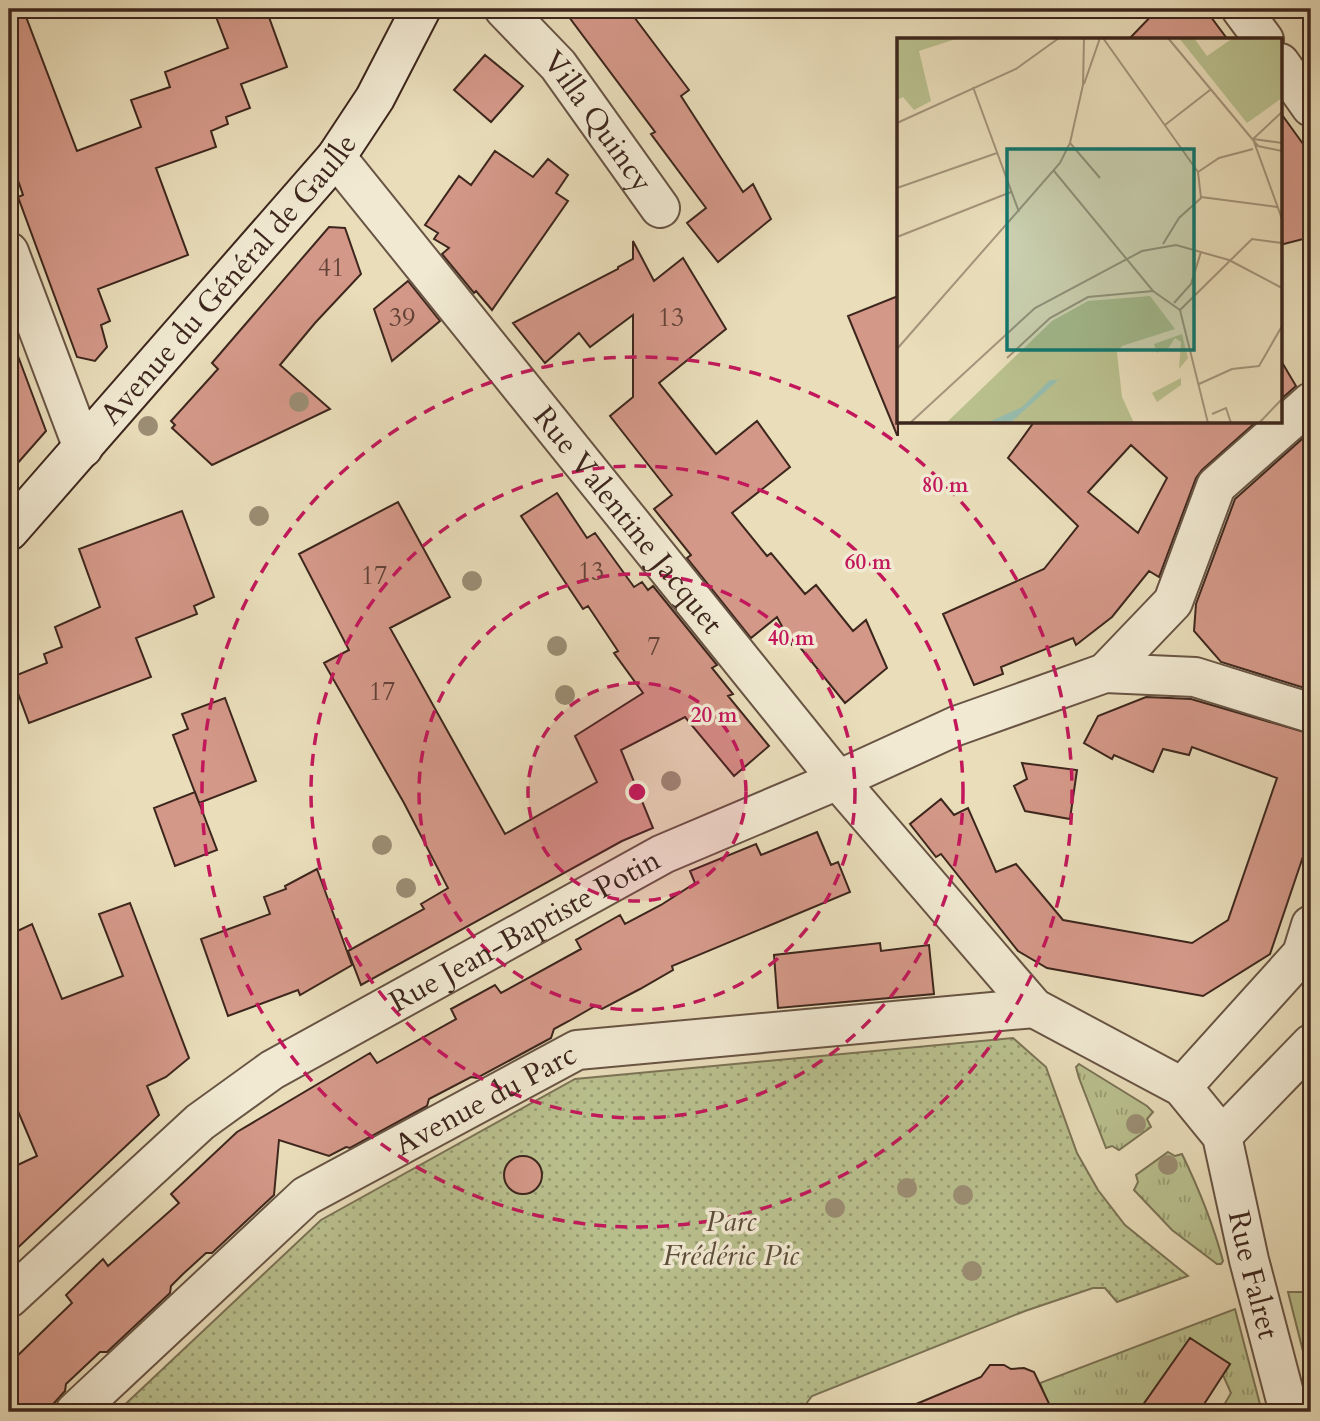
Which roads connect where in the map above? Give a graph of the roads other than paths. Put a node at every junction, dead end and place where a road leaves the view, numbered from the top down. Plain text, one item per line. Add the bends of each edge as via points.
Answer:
1 (421, 9) edge
2 (505, 9) edge
3 (1241, 9) edge
4 (1263, 38) edge
5 (1282, 66) edge
6 (1311, 107) edge
7 (336, 157) junction
8 (660, 208) dead end
9 (9, 252) edge
10 (19, 310) edge
11 (1311, 401) edge
12 (83, 448) junction
13 (9, 531) edge
14 (1105, 673) junction
15 (1311, 713) edge
16 (838, 780) junction
17 (1311, 925) edge
18 (1034, 1008) junction
19 (1311, 1044) edge
20 (1182, 1087) junction
21 (1222, 1136) junction
22 (9, 1298) edge
23 (75, 1412) edge
24 (1289, 1412) edge

1 - 7 street, Avenue du Général de Gaulle via 375,98
2 - 8 street, Villa Quincy via 558,65
3 - 4 street
5 - 6 street
7 - 12 street, Avenue du Général de Gaulle
7 - 16 street, Rue Valentine Jacquet
9 - 10 street
10 - 12 street
11 - 14 street via 1216,486 1173,602
12 - 13 street, Avenue du Général de Gaulle
14 - 15 street via 1195,677
14 - 16 street, Rue Jean-Baptiste Potin via 957,726
16 - 18 street, Rue Valentine Jacquet
16 - 22 street, Rue Jean-Baptiste Potin via 663,854 272,1070 200,1122
17 - 20 street via 1303,954
18 - 20 street
18 - 23 street, Avenue du Parc via 576,1051 306,1196
19 - 21 street
20 - 21 street
21 - 24 street, Rue Falret

